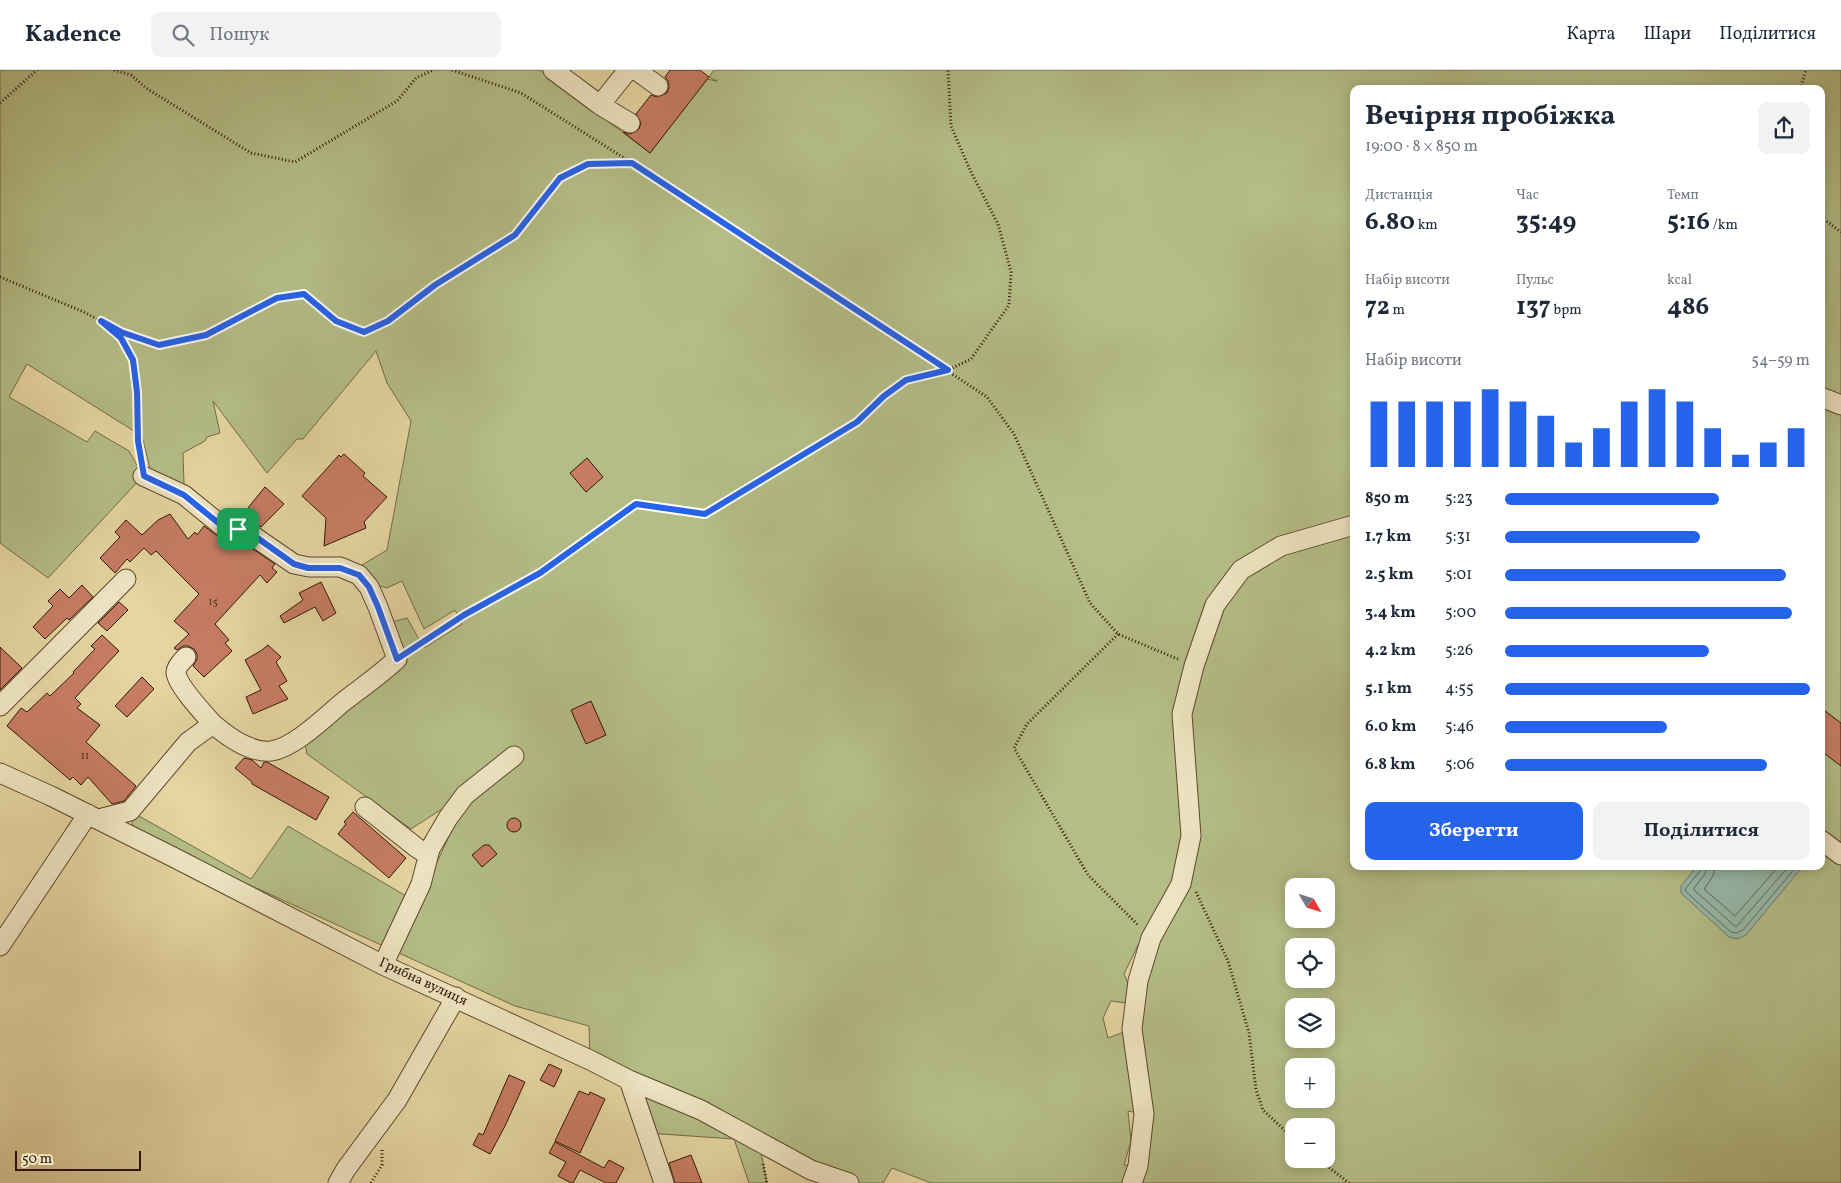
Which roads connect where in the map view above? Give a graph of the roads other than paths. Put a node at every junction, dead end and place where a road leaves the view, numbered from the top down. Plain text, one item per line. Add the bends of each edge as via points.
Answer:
1 (553, 70) edge
2 (628, 70) edge
3 (636, 70) edge
4 (658, 86) dead end
5 (600, 105) junction
6 (630, 123) dead end
7 (1825, 399) edge
8 (1841, 405) edge
9 (144, 476) road end
10 (1350, 526) edge
11 (126, 579) dead end
12 (186, 657) dead end
13 (0, 706) edge
14 (213, 724) junction
15 (514, 756) dead end
16 (0, 773) edge
17 (365, 807) dead end
18 (130, 811) junction
19 (94, 817) junction
20 (132, 836) junction
21 (1825, 843) edge
22 (428, 855) junction
23 (1841, 855) edge
24 (0, 946) edge
25 (383, 965) junction
26 (456, 998) junction
27 (629, 1080) junction
28 (338, 1183) edge
29 (664, 1183) edge
30 (849, 1183) edge
31 (1132, 1183) edge

1 - 5 street
2 - 5 street
3 - 4 street
5 - 6 street
7 - 8 street
9 - 14 street via 184,495 222,526 249,532 294,564 308,568 340,568 359,575 369,587 397,659 280,749 253,748 224,734
10 - 31 street via 1281,546 1242,570 1215,605 1194,666 1182,714 1191,836 1181,884 1151,938 1138,981 1132,1030 1144,1114 1138,1166
11 - 13 street
12 - 14 street via 177,668 177,675
14 - 18 street via 188,742
15 - 22 street via 460,801
16 - 19 street, Грибна вулиця
17 - 22 street
18 - 19 street
18 - 20 street
19 - 20 street, Грибна вулиця
19 - 24 street
20 - 25 street, Грибна вулиця
21 - 23 street
22 - 25 street via 421,884
25 - 26 street, Грибна вулиця
26 - 27 street, Грибна вулиця
26 - 28 street via 397,1100
27 - 29 street
27 - 30 street, Грибна вулиця via 701,1110 811,1170

